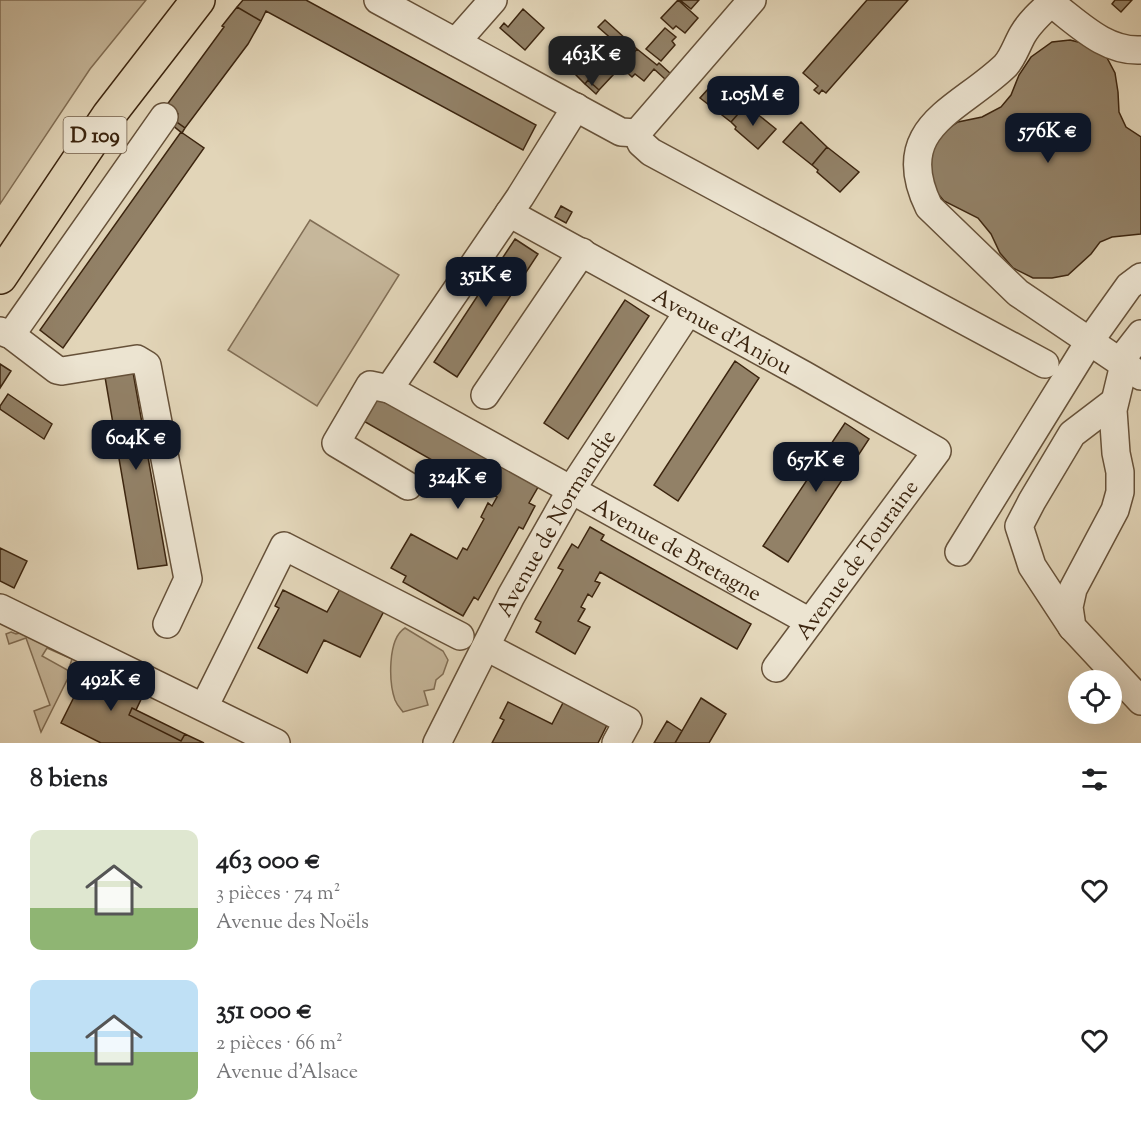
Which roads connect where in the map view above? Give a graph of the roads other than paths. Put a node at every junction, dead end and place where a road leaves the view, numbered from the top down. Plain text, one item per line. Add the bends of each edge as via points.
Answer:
1 (181, 0) edge
2 (198, 0) edge
3 (378, 0) edge
4 (493, 0) edge
5 (752, 0) edge
6 (456, 42) junction
7 (1141, 50) edge
8 (576, 107) junction
9 (164, 117) dead end
10 (629, 133) junction
11 (509, 213) junction
12 (0, 251) edge
13 (582, 252) junction
14 (0, 277) edge
15 (1141, 277) edge
16 (688, 312) junction
17 (5, 333) edge
18 (1141, 334) edge
19 (1089, 342) junction
20 (1045, 364) dead end
21 (1132, 371) edge
22 (389, 389) junction
23 (485, 395) dead end
24 (1114, 402) junction
25 (937, 451) joint
26 (408, 486) dead end
27 (571, 490) junction
28 (959, 552) dead end
29 (0, 608) edge
30 (810, 622) junction
31 (167, 624) dead end
32 (1072, 627) junction
33 (460, 636) dead end
34 (498, 653) dead end
35 (776, 668) dead end
36 (1141, 701) edge
37 (204, 707) junction
38 (276, 743) edge
39 (437, 743) edge
40 (616, 743) edge

1 - 12 main road, D 109 via 88,120
2 - 14 main road, D 109 via 109,115
3 - 6 street
4 - 6 street
5 - 10 street
6 - 8 street
7 - 19 street via 1105,43 1051,3 1033,20 1007,64 933,124 918,153 917,173 929,207 1018,293
8 - 10 street
8 - 11 street
9 - 17 street
10 - 20 street via 651,152
11 - 13 street, Avenue d'Anjou
11 - 22 street
13 - 16 street, Avenue d'Anjou
13 - 23 street
15 - 19 street via 1129,286
16 - 25 street, Avenue d'Anjou
16 - 27 street, Avenue de Normandie
17 - 31 street via 57,370 136,359 147,365 188,579
18 - 21 street via 1127,352
19 - 21 street
19 - 28 street
21 - 24 street
22 - 26 street via 370,384 336,443
22 - 27 street, Avenue de Bretagne
24 - 32 street via 1120,492 1115,510 1073,589 1069,607
24 - 32 street via 1072,434 1020,526 1032,566
25 - 30 street, Avenue de Touraine
27 - 30 street, Avenue de Bretagne
27 - 39 street, Avenue de Normandie via 511,596
29 - 37 street
30 - 35 street, Avenue de Touraine
32 - 36 street
33 - 37 street via 284,546
34 - 40 street via 628,721
37 - 38 street

